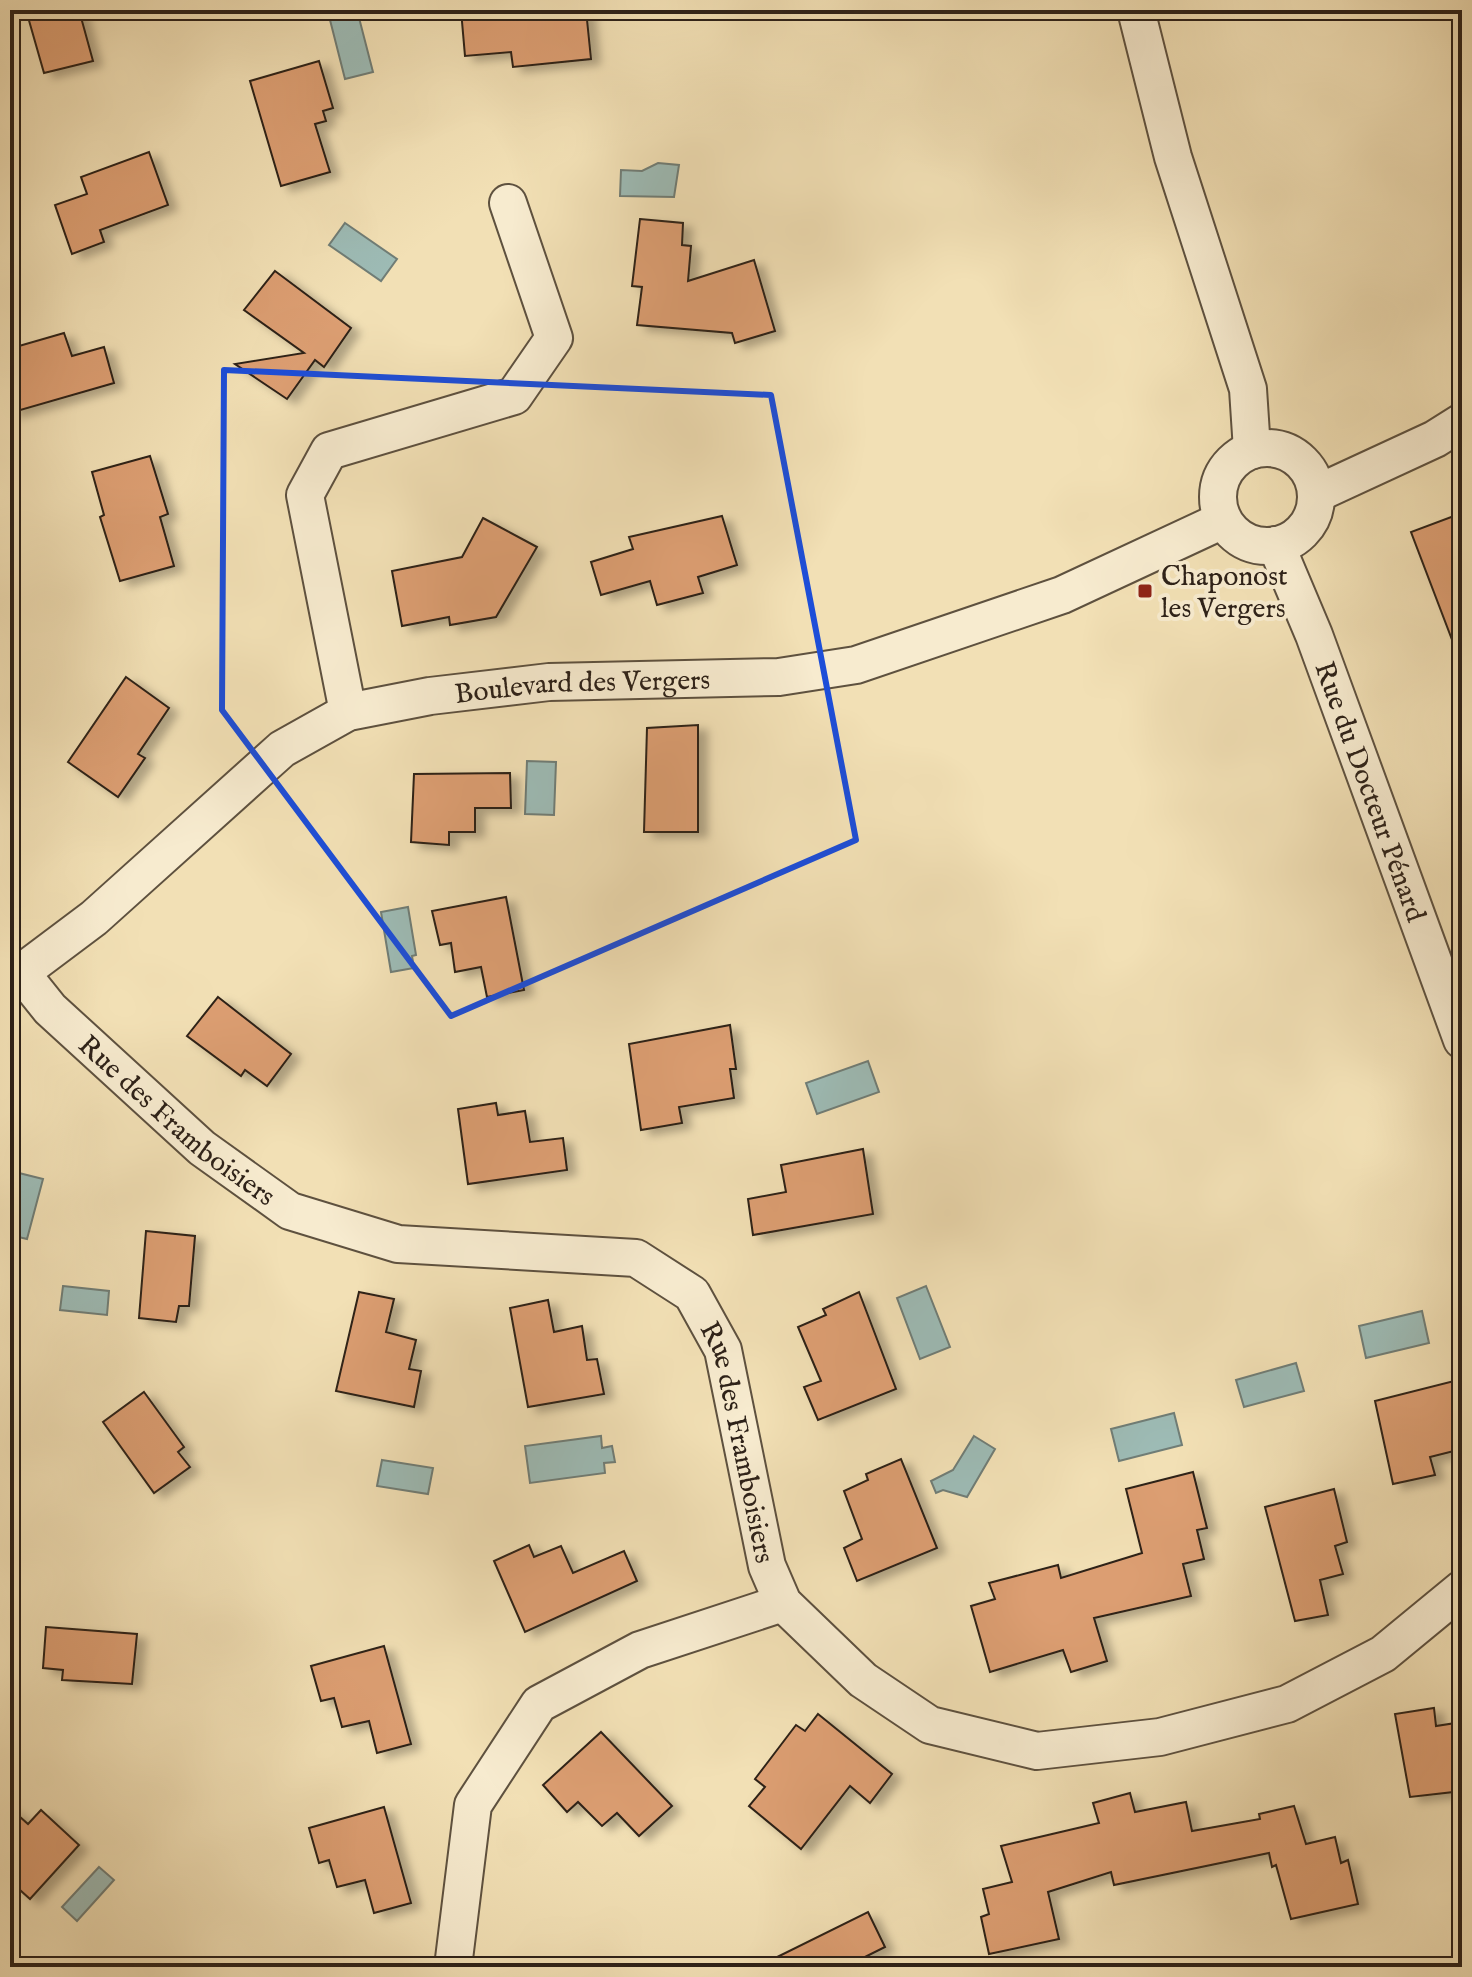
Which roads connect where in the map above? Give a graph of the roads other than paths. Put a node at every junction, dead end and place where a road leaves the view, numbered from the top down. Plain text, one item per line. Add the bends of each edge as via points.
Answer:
1 (1136, 10) edge
2 (508, 203) dead end
3 (1462, 422) edge
4 (1252, 450) junction
5 (1316, 494) junction
6 (1223, 520) junction
7 (1276, 545) junction
8 (348, 712) junction
9 (16, 978) edge
10 (1462, 1040) edge
11 (1462, 1589) edge
12 (783, 1603) junction
13 (453, 1967) edge

1 - 4 street via 1173,157 1248,389
2 - 8 street via 554,338 514,396 329,451 305,495
3 - 5 street
4 - 5 street via 1278,450 1302,462
4 - 6 street via 1225,471 1218,504
5 - 7 street via 1315,512 1306,527
6 - 7 street via 1237,536
6 - 8 street, Boulevard des Vergers via 1062,595 856,665 779,677 549,682
7 - 10 street, Rue du Docteur Pénard
8 - 9 street, Boulevard des Vergers via 282,749 94,918
9 - 12 street, Rue des Framboisiers via 202,1148 290,1211 398,1244 636,1258 692,1294 723,1350 767,1566
11 - 12 street, Rue des Framboisiers via 1383,1654 1287,1704 1160,1737 1037,1751 930,1725 863,1680
12 - 13 street via 640,1650 539,1704 473,1805

